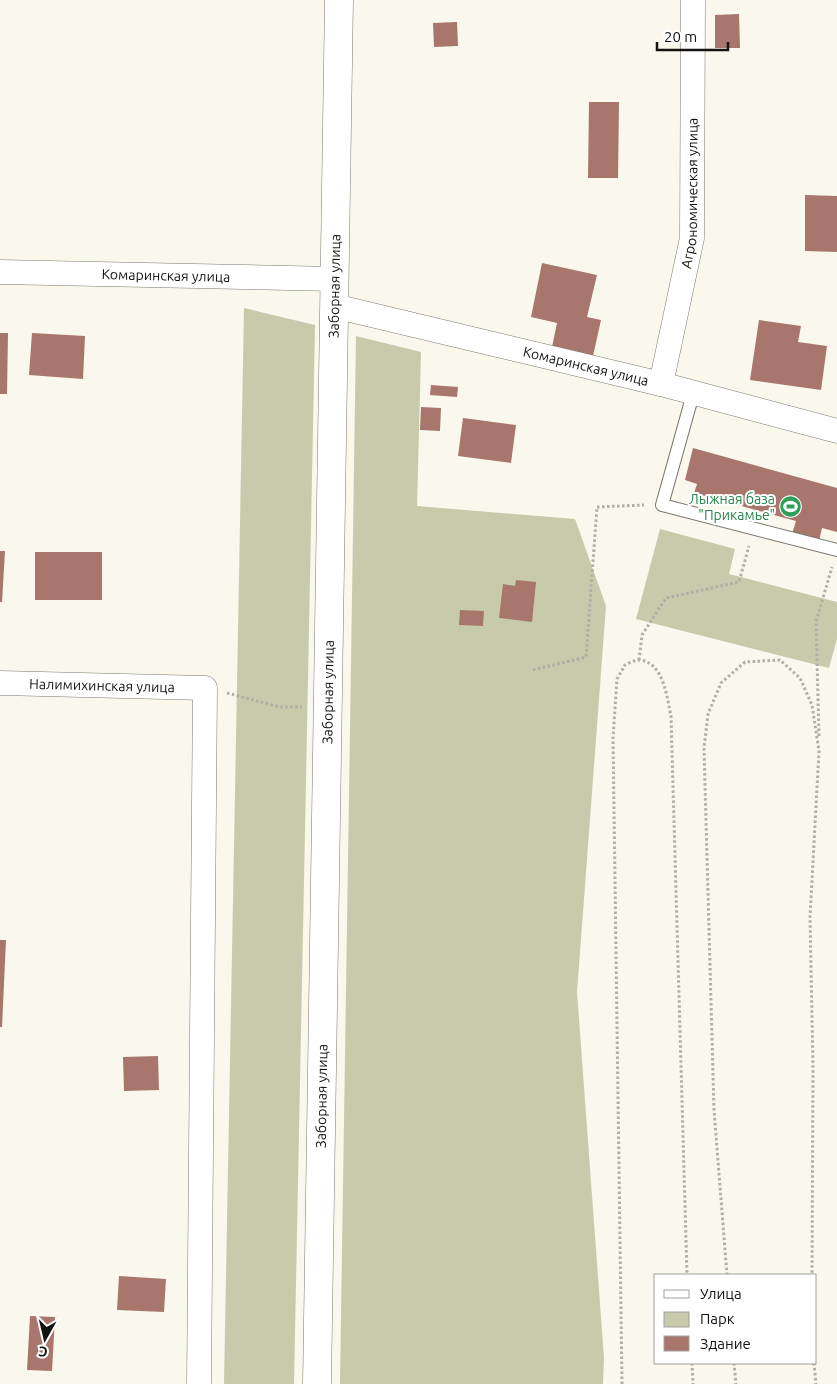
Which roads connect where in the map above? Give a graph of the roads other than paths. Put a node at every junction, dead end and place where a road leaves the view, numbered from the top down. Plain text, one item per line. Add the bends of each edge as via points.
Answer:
1 (340, 0) edge
2 (693, 0) edge
3 (0, 272) edge
4 (334, 279) junction
5 (334, 306) junction
6 (661, 384) junction
7 (693, 394) junction
8 (837, 431) edge
9 (837, 550) edge
10 (0, 683) edge
11 (199, 1384) edge
12 (317, 1384) edge

1 - 4 street, Заборная улица
2 - 6 street, Агрономическая улица via 692,238
3 - 4 street, Комаринская улица
4 - 5 street, Заборная улица
5 - 6 street, Комаринская улица
5 - 12 street, Заборная улица
6 - 7 street, Комаринская улица
7 - 8 street, Комаринская улица
7 - 9 lane via 662,505
10 - 11 street, Налимихинская улица via 205,688

